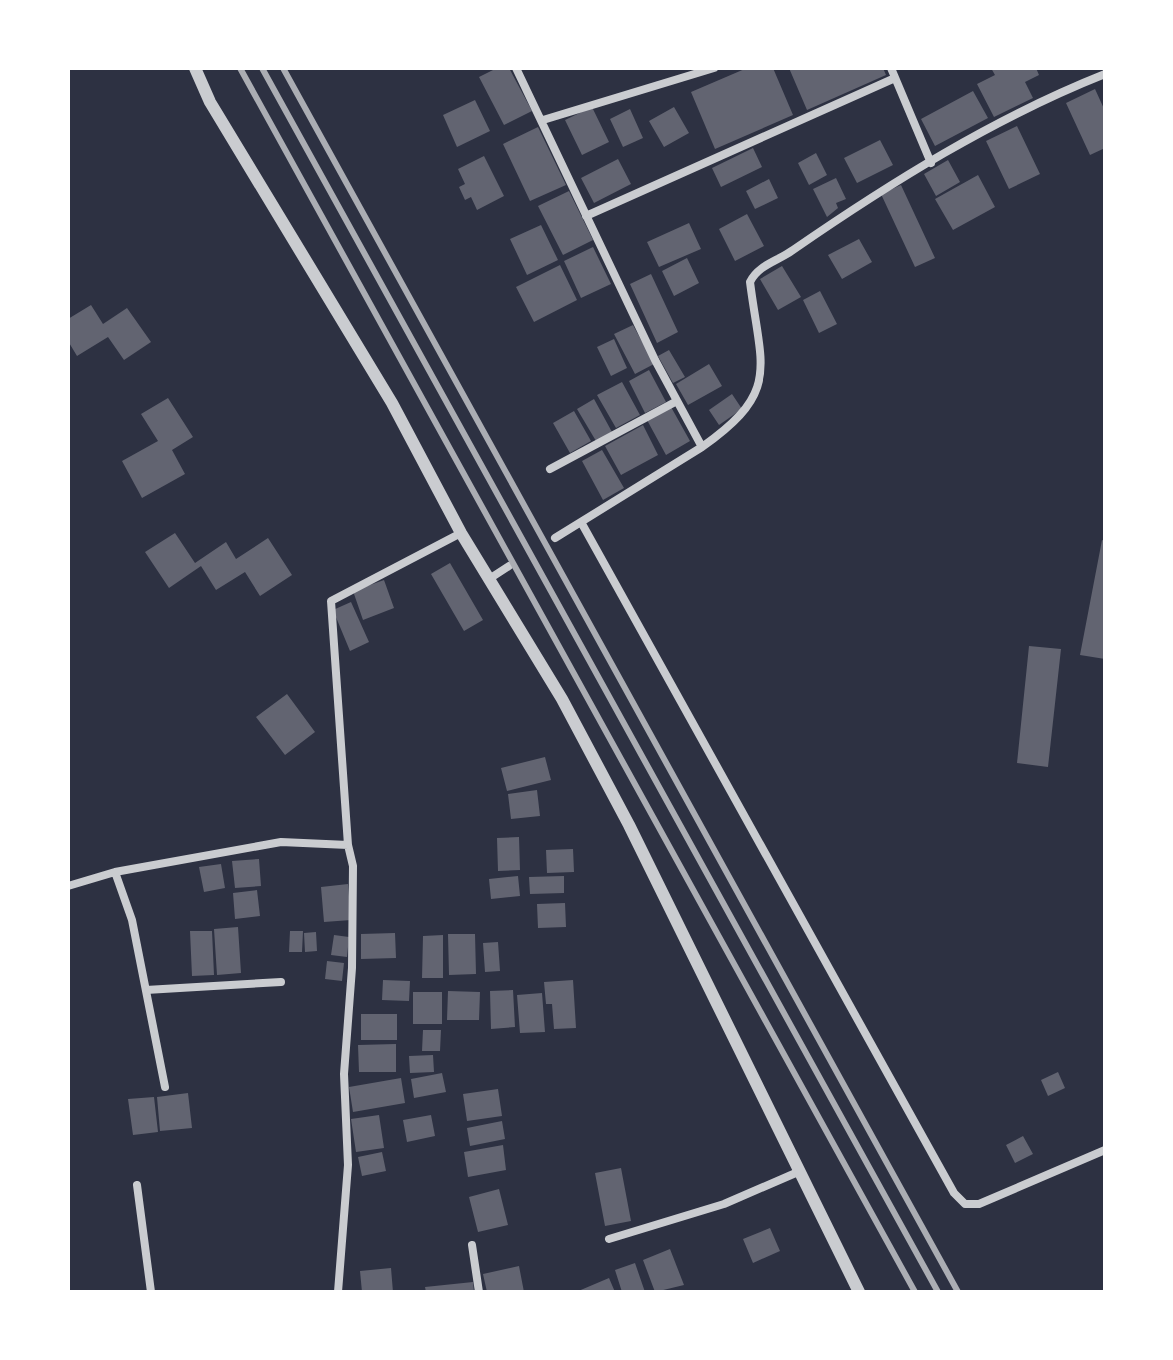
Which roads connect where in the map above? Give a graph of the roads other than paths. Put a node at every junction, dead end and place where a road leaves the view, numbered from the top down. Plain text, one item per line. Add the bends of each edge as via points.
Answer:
1 (195, 68) edge
2 (516, 68) edge
3 (714, 68) edge
4 (891, 68) edge
5 (1105, 74) edge
6 (895, 78) junction
7 (543, 120) junction
8 (931, 163) junction
9 (586, 216) junction
10 (677, 401) junction
11 (702, 447) junction
12 (550, 469) dead end
13 (581, 522) junction
14 (461, 533) junction
15 (555, 538) dead end
16 (509, 566) dead end
17 (489, 579) junction
18 (348, 845) junction
19 (115, 872) junction
20 (68, 886) edge
21 (281, 982) dead end
22 (146, 990) junction
23 (165, 1087) dead end
24 (1105, 1150) edge
25 (798, 1172) junction
26 (137, 1185) dead end
27 (609, 1239) dead end
28 (472, 1245) dead end
29 (151, 1292) edge
30 (338, 1292) edge
31 (479, 1292) edge
32 (859, 1292) edge

1 - 14 street via 210,102 392,403
2 - 7 street
3 - 7 street
4 - 6 street
5 - 8 street via 1051,95
6 - 8 street
6 - 9 street
7 - 9 street
8 - 11 street via 855,205 755,272 750,282 761,374 754,399 737,422
9 - 10 street
10 - 11 street
10 - 12 street
11 - 13 street
13 - 15 street
13 - 24 street via 954,1193 965,1204 979,1204
14 - 17 street
14 - 18 street via 331,601
16 - 17 street
17 - 25 street via 562,699 629,825
18 - 19 street via 281,842
18 - 30 street via 353,866 344,1074 348,1165
19 - 20 street
19 - 22 street via 132,920
21 - 22 street
22 - 23 street
25 - 27 street via 724,1204
25 - 32 street
26 - 29 street
28 - 31 street

